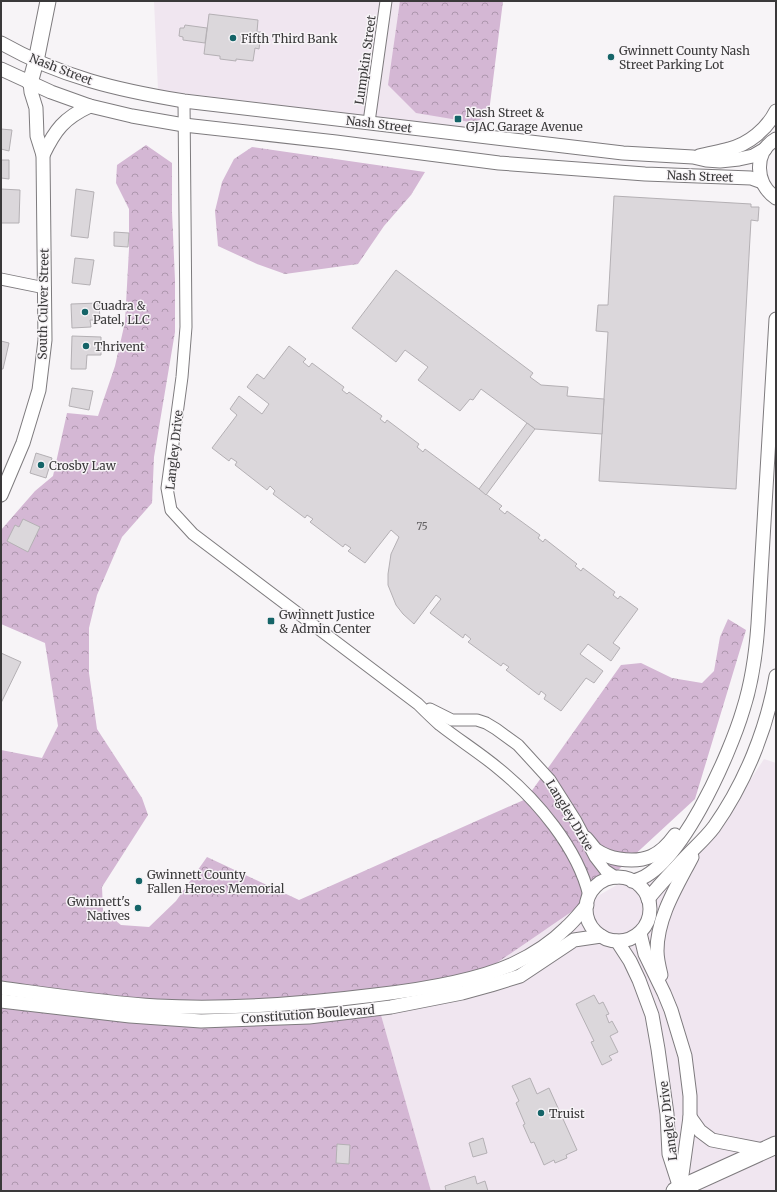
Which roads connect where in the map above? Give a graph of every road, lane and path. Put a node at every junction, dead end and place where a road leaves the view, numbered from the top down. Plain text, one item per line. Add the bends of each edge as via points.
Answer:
1 (48, 1) edge
2 (386, 1) edge
3 (1, 43) edge
4 (36, 61) junction
5 (1, 69) edge
6 (30, 83) junction
7 (184, 101) junction
8 (90, 106) junction
9 (776, 111) edge
10 (369, 122) junction
11 (184, 124) junction
12 (776, 139) edge
13 (765, 149) junction
14 (43, 154) junction
15 (693, 157) junction
16 (762, 182) junction
17 (776, 198) edge
18 (1, 279) edge
19 (45, 288) junction
20 (776, 319) edge
21 (1, 495) edge
22 (776, 676) edge
23 (418, 704) junction
24 (706, 796) junction
25 (586, 838) junction
26 (698, 846) junction
27 (617, 878) junction
28 (632, 881) junction
29 (648, 899) junction
30 (588, 901) junction
31 (640, 933) junction
32 (601, 936) junction
33 (617, 941) junction
34 (1, 988) edge
35 (664, 993) junction
36 (1, 1001) edge
37 (690, 1118) junction
38 (769, 1148) edge
39 (679, 1190) edge

1 - 4 main road
2 - 10 street, Lumpkin Street
3 - 4 street, Nash Street
4 - 6 main road
4 - 7 street, Nash Street via 56,70 103,84
5 - 6 street, Nash Street
6 - 8 street, Nash Street
6 - 14 street, South Culver Street
7 - 10 street, Nash Street
7 - 11 street, Langley Drive
8 - 11 street, Nash Street
8 - 14 street via 73,114 58,128
9 - 15 street via 760,133 744,143 730,149
10 - 15 street, Nash Street via 623,153
11 - 16 street, Nash Street via 499,163 645,174 751,178
11 - 23 street, Langley Drive via 186,327 168,488 171,510 193,534
12 - 13 street
13 - 15 street, Nash Street via 753,156 739,159 713,160
13 - 16 street via 760,159 759,171
14 - 19 street, South Culver Street
16 - 17 street
18 - 19 street
19 - 21 street, South Culver Street via 44,340 39,390 23,443
20 - 24 street via 754,663 737,729
22 - 26 street via 750,762 714,827
23 - 25 street, Langley Drive via 452,720 477,720 486,723 518,745 550,780
23 - 30 street, Langley Drive via 439,724 500,769 550,820 581,873
24 - 25 street via 668,845 651,857 633,861 613,858 596,850
24 - 28 street via 696,818 669,856 656,870 639,880
25 - 27 street, Langley Drive via 595,857
26 - 29 street
26 - 35 street via 660,924 657,951
27 - 28 street
27 - 30 street via 601,883 594,889
28 - 29 street
29 - 31 street via 650,913
30 - 32 street via 588,919
30 - 34 street, Constitution Boulevard via 566,928 549,942 512,964 464,979 390,993 308,1003 190,1007 130,1004
31 - 33 street via 627,940
31 - 35 street, Langley Drive via 645,954
32 - 33 street
32 - 36 street, Constitution Boulevard via 574,940 520,976 462,994 392,1007 309,1017 201,1021 130,1016
33 - 39 street, Langley Drive via 630,961 652,1015 667,1114 669,1154
35 - 37 street, Langley Drive via 685,1056
37 - 38 street via 700,1132 712,1140
37 - 39 street, Langley Drive
38 - 39 main road

